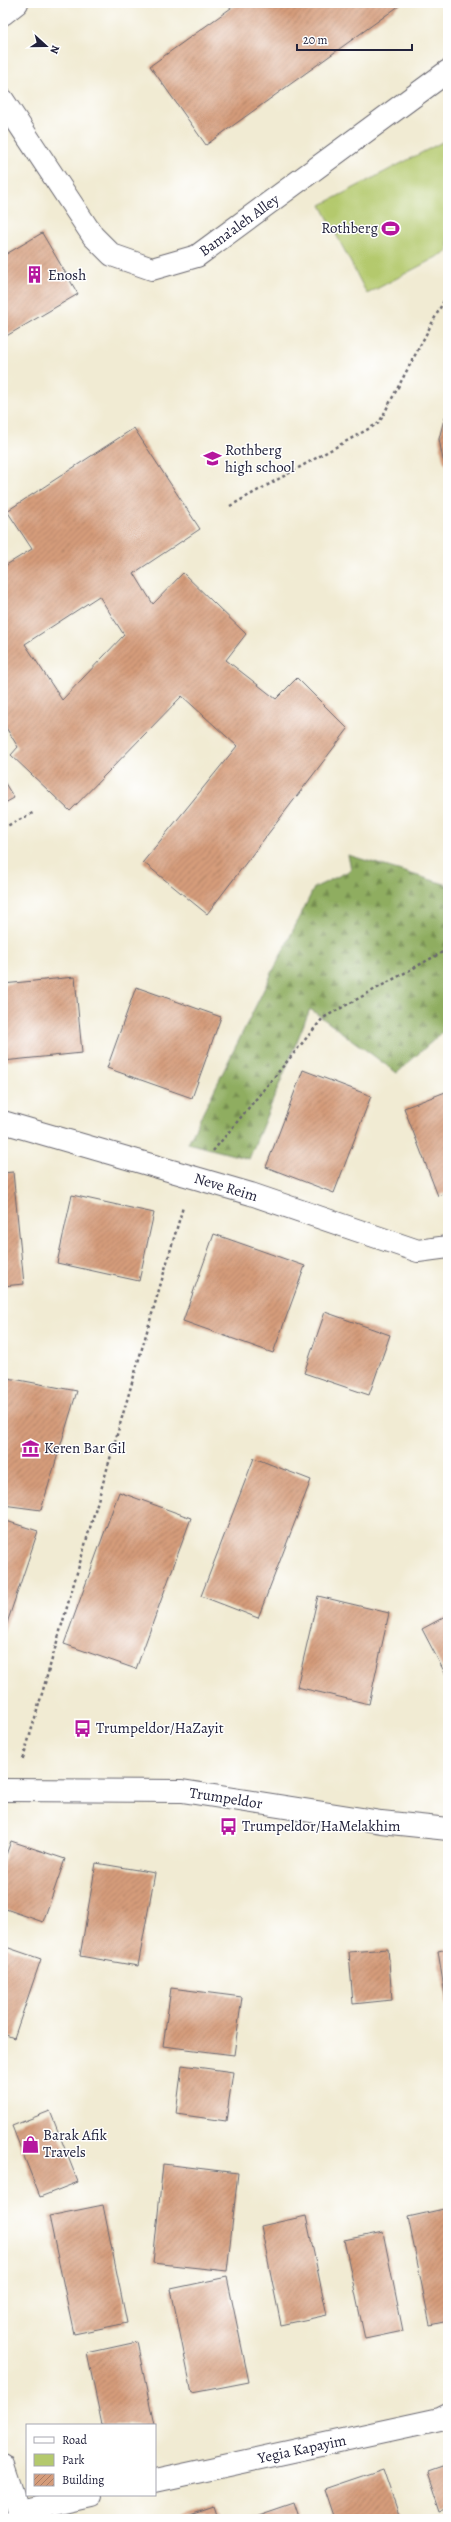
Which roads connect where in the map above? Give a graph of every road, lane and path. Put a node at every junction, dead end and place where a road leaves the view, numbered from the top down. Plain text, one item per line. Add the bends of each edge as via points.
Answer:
1 (17, 3) edge
2 (3, 14) edge
3 (448, 71) edge
4 (3, 100) edge
5 (448, 293) edge
6 (230, 506) dead end
7 (35, 812) dead end
8 (3, 828) edge
9 (448, 949) edge
10 (3, 1122) edge
11 (192, 1177) junction
12 (448, 1246) edge
13 (8, 1790) edge
14 (448, 1829) edge
15 (448, 2415) edge
16 (3, 2465) edge
17 (156, 2481) edge
18 (86, 2496) edge
19 (20, 2515) edge

1 - 2 street
3 - 4 street, Bama'aleh Alley via 197,256 152,269 112,255 93,236
5 - 6 path via 379,422
7 - 8 path
9 - 11 path via 322,1018
10 - 11 street, Neve Reim
11 - 12 street, Neve Reim via 251,1194 418,1251
11 - 13 path
13 - 14 street, Trumpeldor via 182,1791 381,1822
15 - 17 street, Yegia Kapayim via 440,2419
16 - 19 street
18 - 19 street

